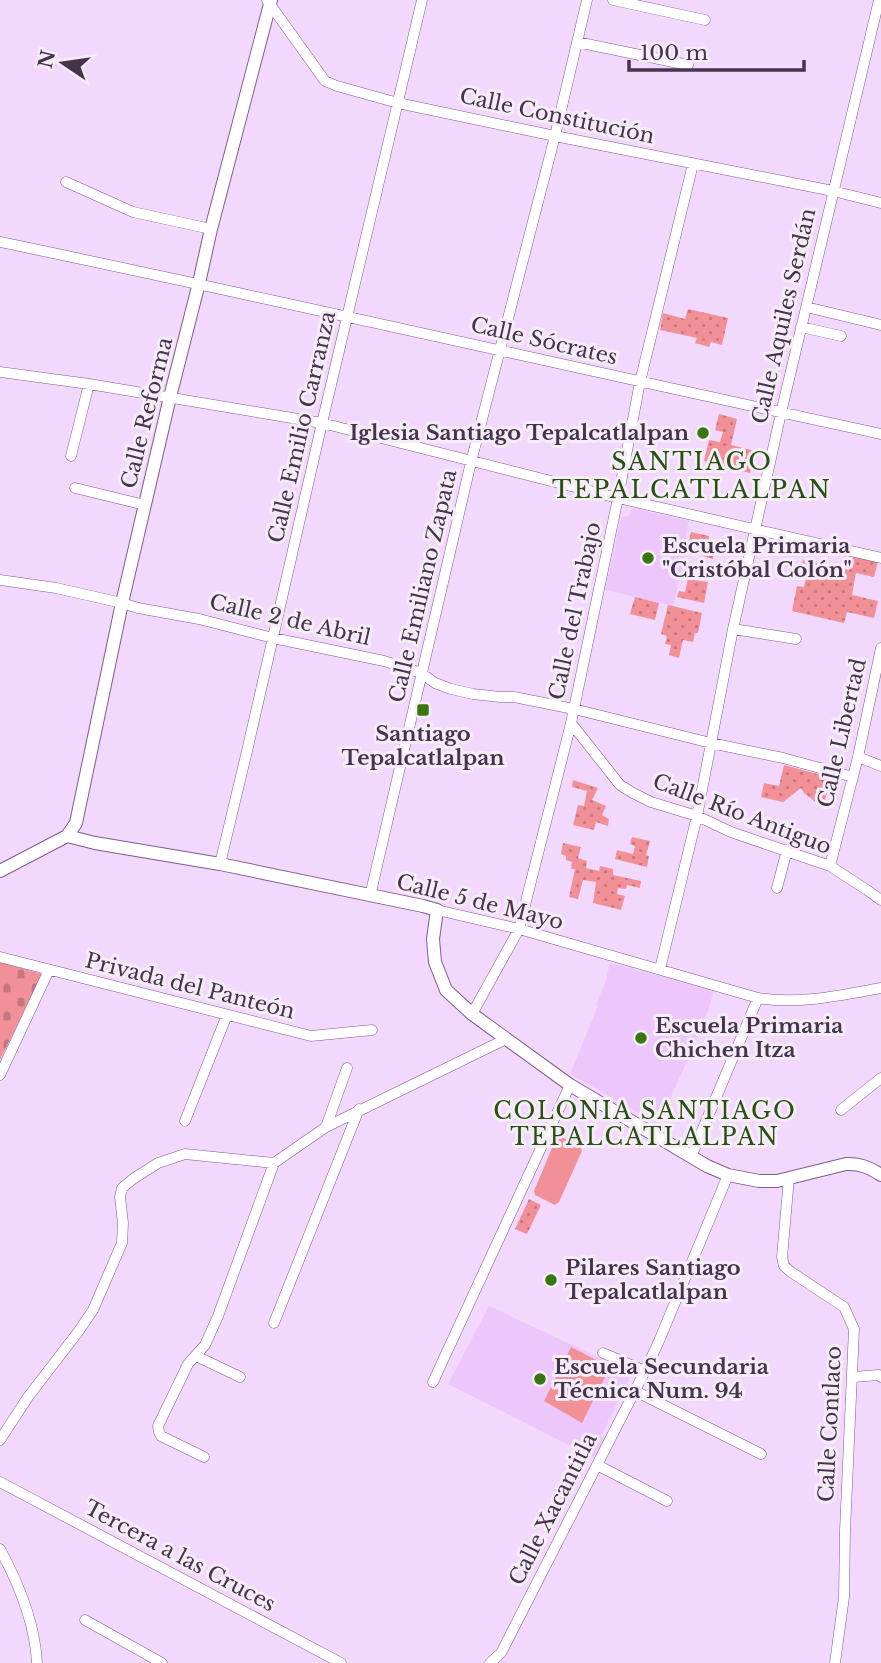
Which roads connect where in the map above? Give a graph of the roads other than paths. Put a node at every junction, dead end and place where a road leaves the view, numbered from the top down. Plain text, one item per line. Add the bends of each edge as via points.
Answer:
1 (422, 0) edge
2 (587, 0) edge
3 (613, 0) edge
4 (878, 0) edge
5 (269, 2) edge
6 (705, 20) dead end
7 (577, 42) junction
8 (688, 65) dead end
9 (398, 103) junction
10 (555, 136) junction
11 (693, 164) junction
12 (66, 182) dead end
13 (833, 191) junction
14 (881, 203) edge
15 (211, 229) junction
16 (0, 242) edge
17 (199, 283) junction
18 (806, 307) junction
19 (347, 316) junction
20 (881, 325) edge
21 (802, 327) junction
22 (841, 336) dead end
23 (499, 351) junction
24 (0, 372) edge
25 (640, 382) junction
26 (89, 384) junction
27 (170, 397) junction
28 (781, 413) junction
29 (322, 424) junction
30 (881, 434) edge
31 (71, 456) dead end
32 (471, 462) junction
33 (75, 488) dead end
34 (618, 498) junction
35 (145, 505) junction
36 (755, 529) junction
37 (881, 558) edge
38 (0, 580) edge
39 (122, 603) junction
40 (733, 629) junction
41 (273, 638) junction
42 (796, 639) dead end
43 (881, 648) edge
44 (421, 673) junction
45 (574, 709) junction
46 (571, 723) junction
47 (711, 743) junction
48 (858, 757) junction
49 (881, 766) edge
50 (853, 778) junction
51 (697, 816) junction
52 (67, 836) junction
53 (787, 850) junction
54 (220, 863) junction
55 (830, 866) junction
56 (0, 871) edge
57 (777, 888) dead end
58 (370, 895) junction
59 (881, 901) edge
60 (437, 911) junction
61 (519, 929) junction
62 (0, 957) edge
63 (660, 969) junction
64 (48, 970) junction
65 (881, 988) edge
66 (758, 998) junction
67 (472, 1014) junction
68 (227, 1015) junction
69 (372, 1030) dead end
70 (506, 1039) junction
71 (347, 1068) dead end
72 (0, 1075) edge
73 (881, 1078) edge
74 (570, 1085) junction
75 (359, 1109) junction
76 (841, 1110) dead end
77 (185, 1121) dead end
78 (326, 1127) junction
79 (691, 1157) junction
80 (274, 1163) junction
81 (728, 1175) junction
82 (881, 1175) edge
83 (789, 1178) junction
84 (274, 1323) dead end
85 (603, 1353) dead end
86 (196, 1356) junction
87 (645, 1371) junction
88 (240, 1377) dead end
89 (853, 1377) junction
90 (881, 1377) edge
91 (433, 1382) dead end
92 (635, 1391) junction
93 (0, 1440) edge
94 (761, 1454) dead end
95 (204, 1457) dead end
96 (597, 1465) junction
97 (0, 1482) edge
98 (667, 1501) dead end
99 (0, 1549) edge
100 (85, 1620) dead end
101 (37, 1663) edge
102 (162, 1663) edge
103 (341, 1663) edge
104 (490, 1663) edge
105 (835, 1663) edge

1 - 9 street, Calle Emilio Carranza
2 - 7 street, Calle Emiliano Zapata
3 - 6 street
4 - 13 street, Calle Aquiles Serdán
5 - 9 street, Calle Constitución via 324,81
5 - 15 street, Calle Reforma
7 - 8 street
7 - 10 street, Calle Emiliano Zapata
9 - 10 street, Calle Constitución
9 - 19 street, Calle Emilio Carranza
10 - 11 street, Calle Constitución
10 - 23 street, Calle Emiliano Zapata
11 - 13 street, Calle Constitución
11 - 25 street, Calle del Trabajo
12 - 15 street via 133,212
13 - 14 street, Calle Constitución
13 - 18 street, Calle Aquiles Serdán
15 - 17 street, Calle Reforma
16 - 17 street, Calle Sócrates
17 - 19 street, Calle Sócrates
17 - 27 street, Calle Reforma
18 - 20 street
18 - 21 street, Calle Aquiles Serdán
19 - 23 street, Calle Sócrates
19 - 29 street, Calle Emilio Carranza
21 - 22 street
21 - 28 street, Calle Aquiles Serdán
23 - 25 street, Calle Sócrates
23 - 32 street, Calle Emiliano Zapata
24 - 26 street
25 - 28 street, Calle Sócrates
25 - 34 street, Calle del Trabajo
26 - 27 street
26 - 31 street
27 - 29 street
27 - 35 street, Calle Reforma
28 - 30 street, Calle Sócrates
28 - 36 street, Calle Aquiles Serdán
29 - 32 street
29 - 41 street, Calle Emilio Carranza
32 - 34 street
32 - 44 street, Calle Emiliano Zapata
33 - 35 street
34 - 36 street
34 - 45 street, Calle del Trabajo
35 - 39 street, Calle Reforma
36 - 37 street
36 - 40 street, Calle Aquiles Serdán
38 - 39 street, Calle 2 de Abril
39 - 41 street, Calle 2 de Abril
39 - 52 street, Calle Reforma via 76,822
40 - 42 street
40 - 47 street, Calle Aquiles Serdán
41 - 44 street, Calle 2 de Abril
41 - 54 street, Calle Emilio Carranza
43 - 48 street, Calle Libertad
44 - 45 street, Calle 2 de Abril via 451,689
44 - 58 street, Calle Emiliano Zapata
45 - 46 street, Calle del Trabajo
45 - 47 street, Calle 2 de Abril
46 - 51 street, Calle Río Antiguo via 620,785 652,802
46 - 61 street, Calle del Trabajo
47 - 50 street, Calle 2 de Abril
47 - 51 street, Calle Aquiles Serdán
48 - 49 street
48 - 50 street, Calle Libertad
50 - 55 street, Calle Libertad
51 - 53 street, Calle Río Antiguo
51 - 63 street, Calle Aquiles Serdán
52 - 54 street, Calle 5 de Mayo
52 - 56 street
53 - 55 street, Calle Río Antiguo
53 - 57 street
54 - 58 street, Calle 5 de Mayo
55 - 59 street, Calle Río Antiguo
58 - 60 street, Calle 5 de Mayo
60 - 61 street, Calle 5 de Mayo
60 - 67 street via 433,939 439,975 446,990
61 - 63 street, Calle 5 de Mayo
61 - 67 street, Calle del Trabajo
62 - 64 street, Privada del Panteón
63 - 66 street, Calle 5 de Mayo
64 - 68 street, Privada del Panteón
64 - 72 street
65 - 66 street, Calle 5 de Mayo via 793,1001
66 - 79 street
67 - 70 street
68 - 69 street, Privada del Panteón via 311,1036
68 - 77 street
70 - 74 street
70 - 75 street
71 - 78 street
73 - 76 street
74 - 79 street
74 - 91 street
75 - 78 street
75 - 84 street
78 - 80 street
79 - 81 street
80 - 86 street via 218,1316
80 - 93 street via 185,1154 158,1163 122,1188 122,1243 93,1310
81 - 83 street via 759,1181
81 - 87 street, Calle Xacantitla
82 - 83 street via 855,1163
83 - 89 street, Calle Contlaco via 784,1266 844,1307 854,1329
85 - 87 street
86 - 88 street
86 - 95 street via 158,1426 161,1436
87 - 92 street, Calle Xacantitla
89 - 90 street
89 - 105 street, Calle Contlaco via 844,1597
92 - 94 street
92 - 96 street, Calle Xacantitla
96 - 98 street
96 - 104 street, Calle Xacantitla via 501,1653
97 - 103 street, Tercera a las Cruces
99 - 101 street via 28,1616
100 - 102 street

